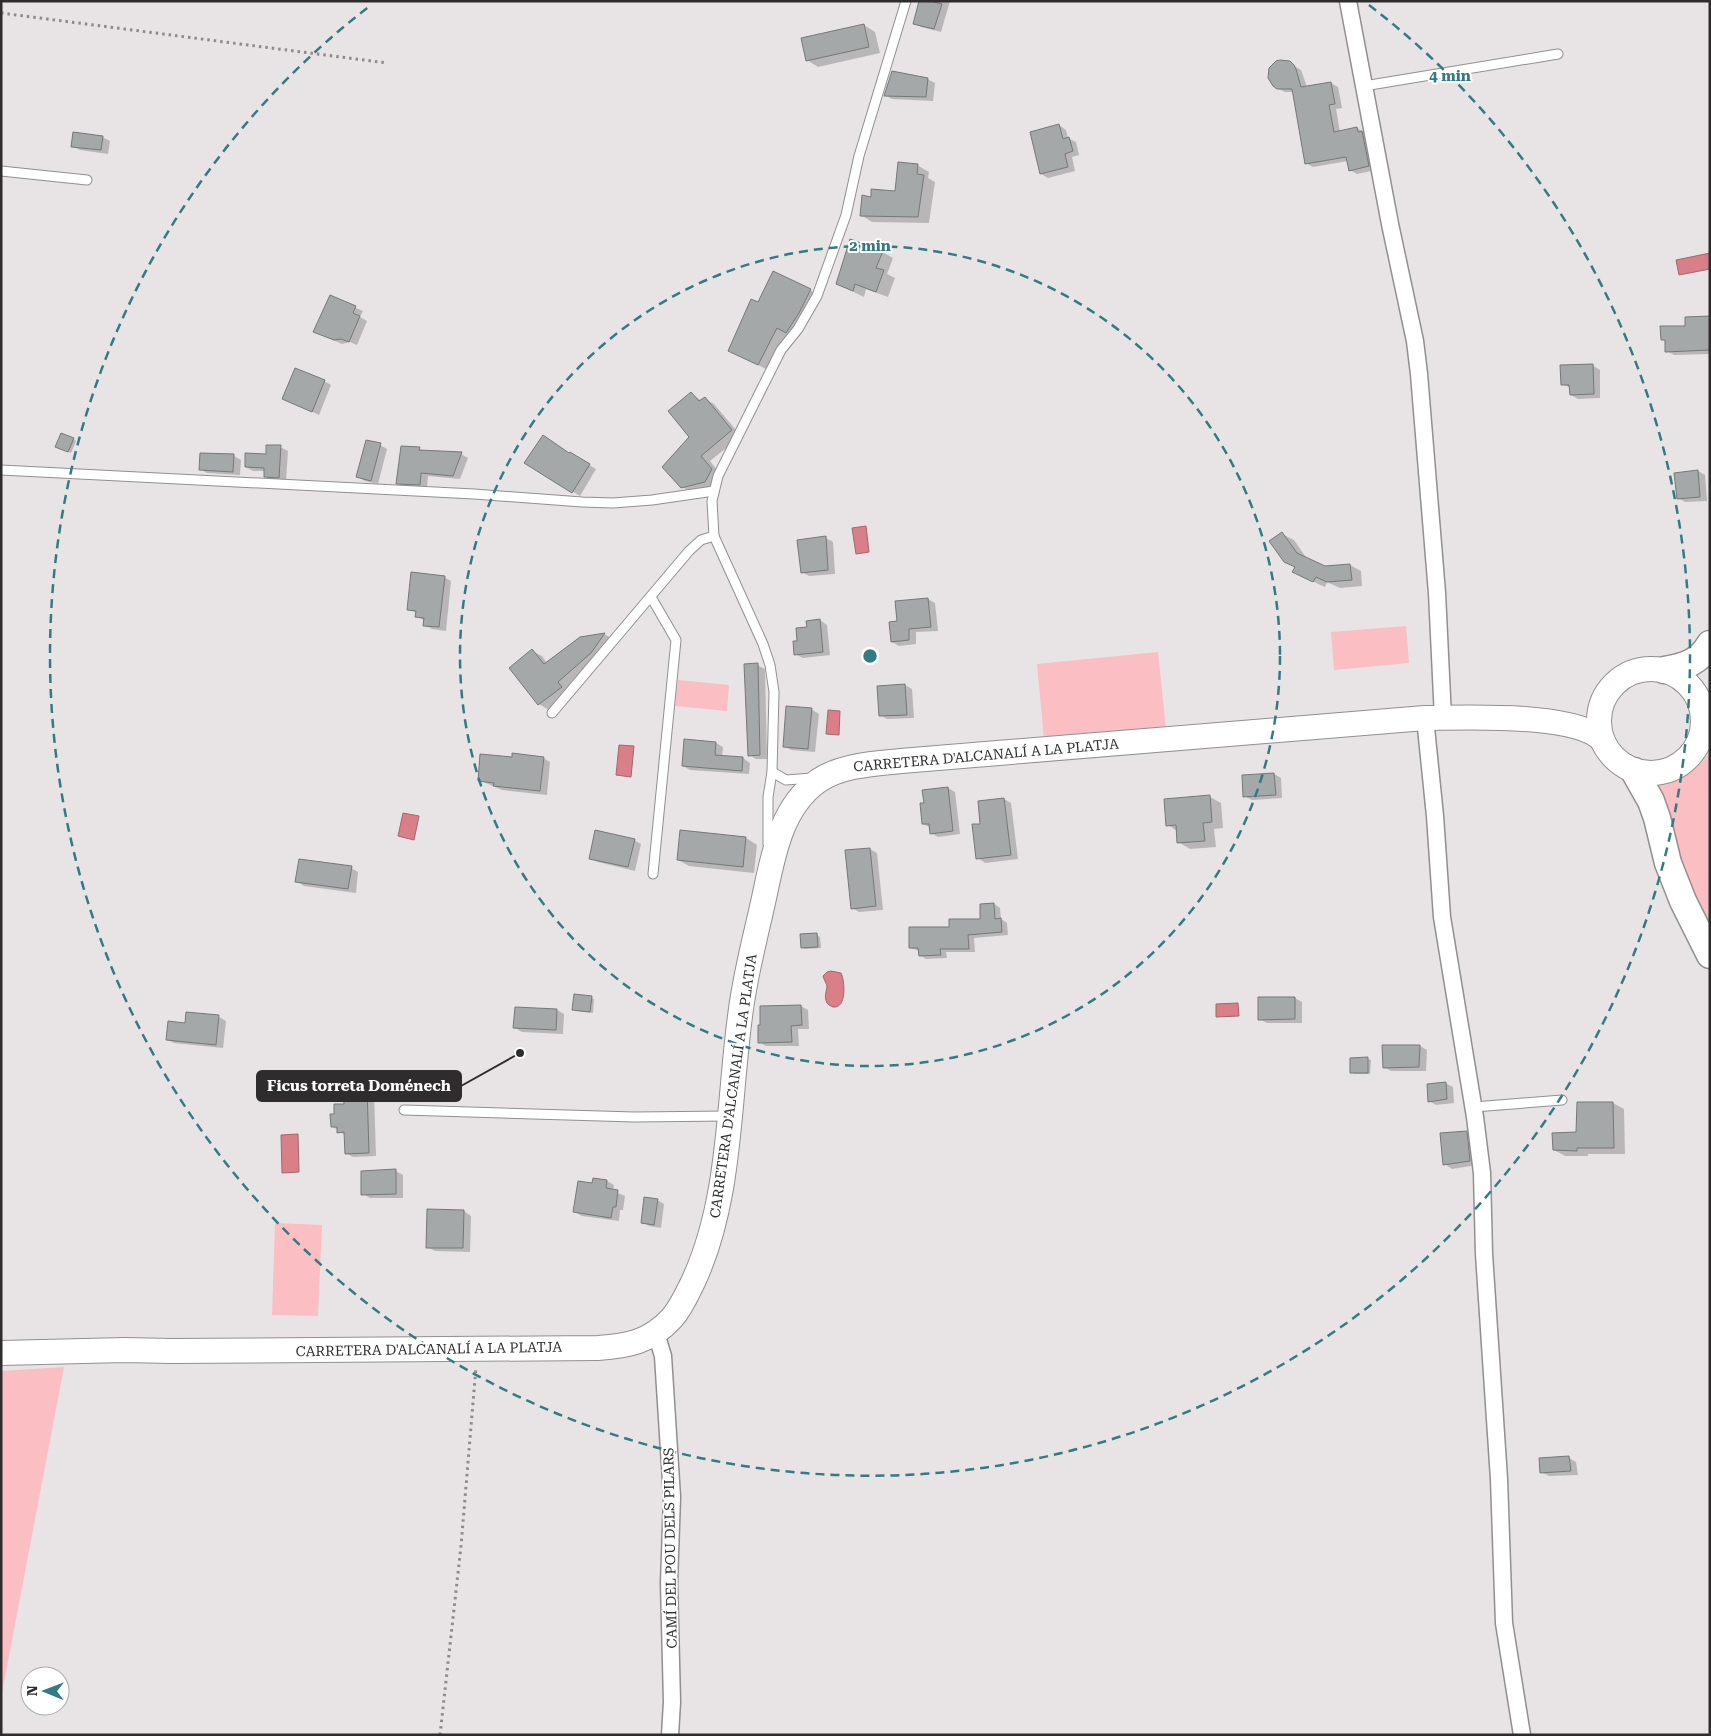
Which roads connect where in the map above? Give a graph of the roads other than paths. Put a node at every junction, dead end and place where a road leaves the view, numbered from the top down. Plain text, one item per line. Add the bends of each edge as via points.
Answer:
1 (906, 1) edge
2 (1348, 1) edge
3 (1558, 54) dead end
4 (1364, 86) junction
5 (1, 172) edge
6 (87, 180) dead end
7 (1, 470) edge
8 (714, 491) junction
9 (714, 536) junction
10 (651, 597) junction
11 (1710, 644) edge
12 (1664, 670) junction
13 (1605, 695) junction
14 (1704, 702) edge
15 (552, 713) dead end
16 (1434, 718) junction
17 (1532, 720) junction
18 (1603, 741) junction
19 (1701, 748) edge
20 (838, 770) junction
21 (1634, 771) junction
22 (772, 772) junction
23 (653, 874) dead end
24 (764, 897) junction
25 (1710, 955) edge
26 (1562, 1100) dead end
27 (1474, 1107) junction
28 (404, 1110) dead end
29 (730, 1116) junction
30 (656, 1333) junction
31 (1, 1353) edge
32 (670, 1735) edge
33 (1522, 1735) edge

1 - 8 lane via 859,156 846,215 817,296 770,370 718,476
2 - 4 street
3 - 4 lane
4 - 16 street via 1419,374 1437,593
5 - 6 lane
7 - 8 lane via 613,503
8 - 9 lane
9 - 10 lane via 701,540 688,551
9 - 22 lane via 770,665 774,692
10 - 15 lane
10 - 23 lane via 676,640
11 - 12 main road via 1694,662
12 - 13 main road via 1647,668 1630,672
12 - 14 main road via 1679,676
13 - 17 main road, CARRETERA D'ALCANALÍ A LA PLATJA via 1579,714
13 - 18 main road via 1599,726
14 - 19 main road
16 - 17 main road, CARRETERA D'ALCANALÍ A LA PLATJA
16 - 20 main road, CARRETERA D'ALCANALÍ A LA PLATJA via 901,761
16 - 27 street via 1435,816 1442,916
17 - 18 main road, CARRETERA D'ALCANALÍ A LA PLATJA via 1584,729 1597,734
18 - 21 main road via 1615,759
19 - 21 main road via 1666,772
20 - 22 lane via 818,777 786,780
20 - 24 main road, CARRETERA D'ALCANALÍ A LA PLATJA via 817,781 800,797 788,815 769,868
21 - 25 main road via 1657,818 1668,863 1683,901
22 - 24 lane
24 - 29 main road, CARRETERA D'ALCANALÍ A LA PLATJA via 741,1010
26 - 27 lane
27 - 33 street via 1482,1173 1504,1623
28 - 29 lane via 634,1117
29 - 30 main road, CARRETERA D'ALCANALÍ A LA PLATJA via 707,1246 686,1297 673,1318
30 - 31 main road, CARRETERA D'ALCANALÍ A LA PLATJA via 642,1341 620,1346
30 - 32 street, CAMÍ DEL POU DELS PILARS via 663,1356 672,1497

